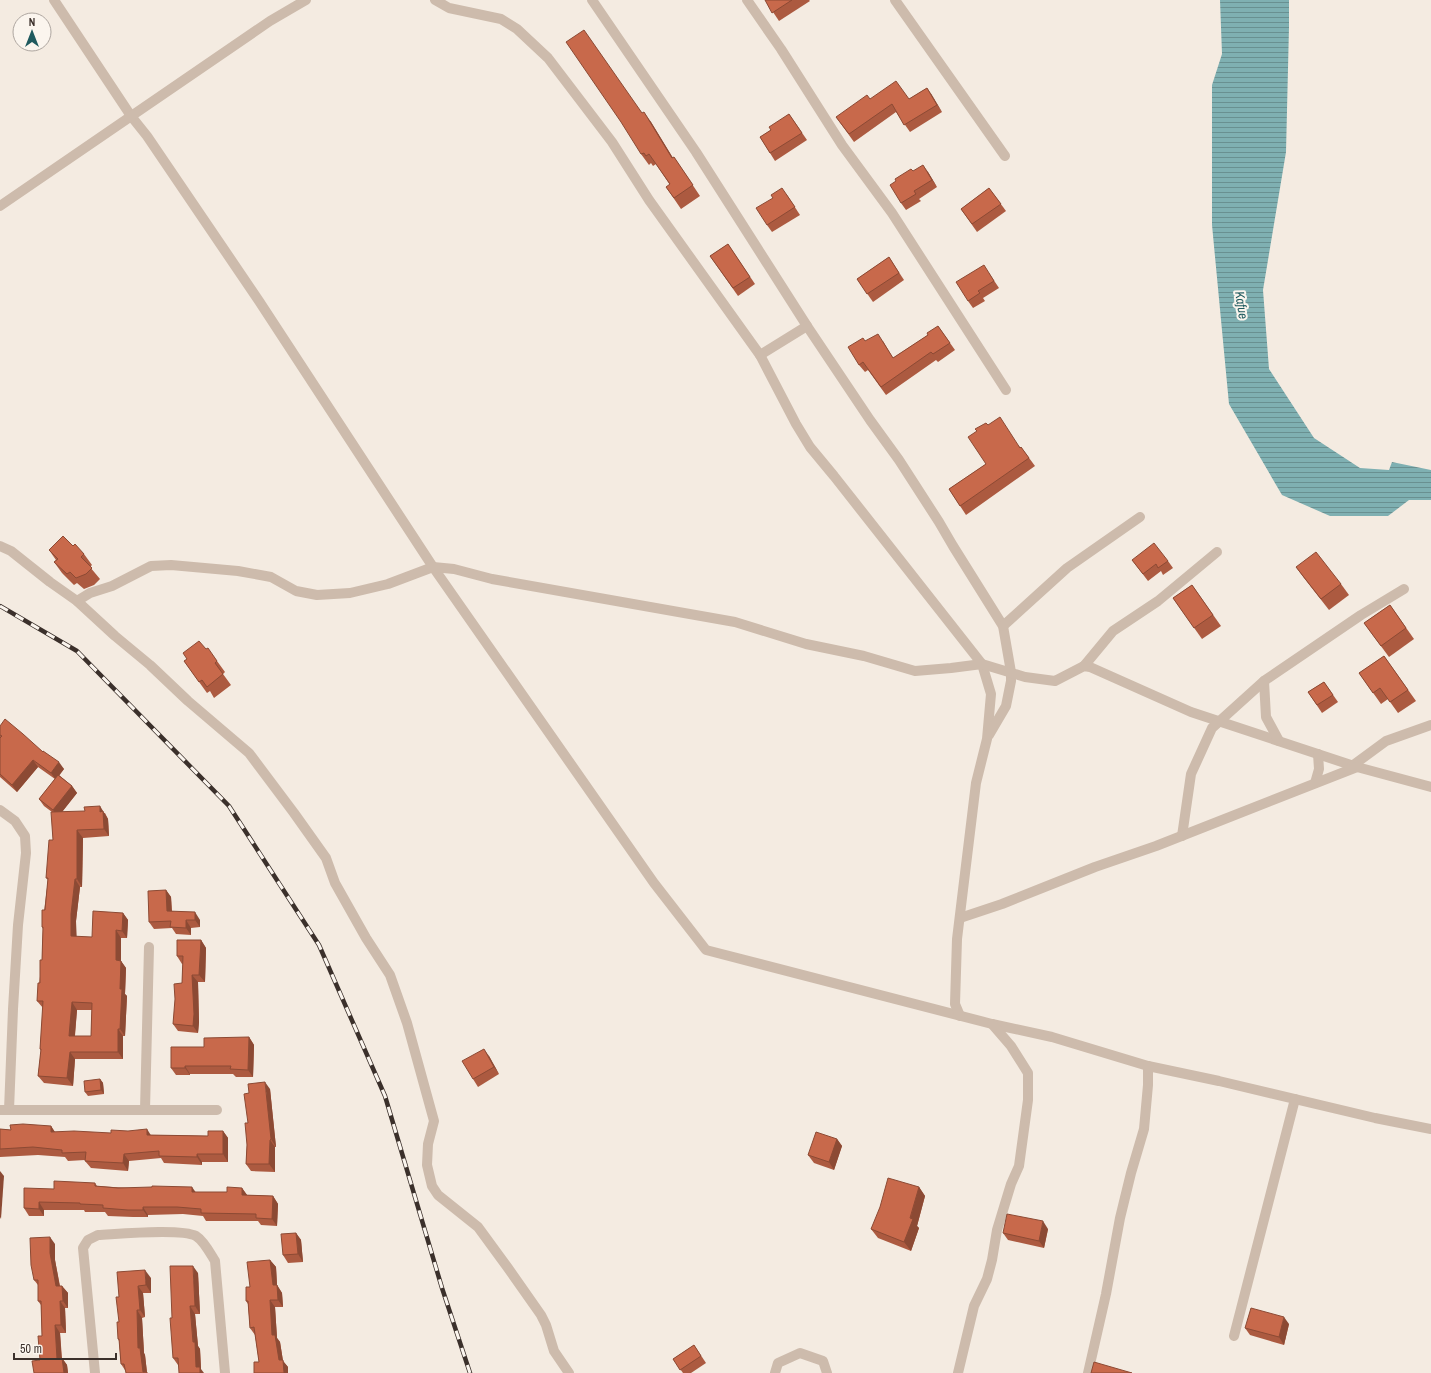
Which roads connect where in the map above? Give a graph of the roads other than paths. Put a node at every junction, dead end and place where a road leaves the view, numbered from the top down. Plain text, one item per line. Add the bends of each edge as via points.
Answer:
1 (54, 0) edge
2 (306, 0) edge
3 (435, 0) edge
4 (592, 0) edge
5 (747, 0) edge
6 (895, 0) edge
7 (131, 116) junction
8 (1005, 156) dead end
9 (0, 206) edge
10 (806, 326) junction
11 (760, 355) junction
12 (1006, 390) dead end
13 (1140, 517) dead end
14 (0, 546) edge
15 (1217, 552) dead end
16 (433, 567) junction
17 (1404, 589) dead end
18 (77, 601) junction
19 (1003, 626) junction
20 (982, 664) junction
21 (1084, 666) junction
22 (1011, 672) junction
23 (1264, 681) junction
24 (1220, 721) junction
25 (1431, 725) edge
26 (987, 739) junction
27 (1279, 741) junction
28 (1318, 754) junction
29 (1354, 766) junction
30 (1315, 783) junction
31 (1431, 787) edge
32 (0, 810) edge
33 (1182, 836) junction
34 (960, 918) junction
35 (149, 947) dead end
36 (960, 1016) junction
37 (992, 1024) junction
38 (1148, 1066) junction
39 (1295, 1099) junction
40 (5, 1110) edge
41 (145, 1110) junction
42 (218, 1110) dead end
43 (1431, 1129) edge
44 (1234, 1336) dead end
45 (95, 1373) edge
46 (225, 1373) edge
47 (569, 1373) edge
48 (775, 1373) edge
49 (827, 1373) edge
50 (958, 1373) edge
51 (1088, 1373) edge

1 - 7 street
2 - 7 street via 270,21
3 - 11 street via 448,8 501,19 517,29 548,58 612,142 649,200
4 - 10 street via 696,152
5 - 12 street via 842,145 892,213
6 - 8 street
7 - 9 street
7 - 16 street via 148,136 255,294
10 - 11 street
10 - 19 street via 903,466
11 - 20 street via 810,447
13 - 19 street via 1067,568
14 - 18 street via 11,551
15 - 21 street via 1158,601 1113,631
16 - 18 street via 388,584 350,593 317,594 296,591 271,577 170,565 152,566
16 - 20 street via 454,568 492,579 735,622 806,644 864,656 915,671
16 - 36 street via 654,883 706,950
17 - 23 street
18 - 47 street via 249,753 326,858 335,883 390,975 407,1023 434,1121 428,1144 427,1165 432,1186 438,1195 478,1227 541,1315 554,1352
19 - 22 street
20 - 22 street
20 - 26 street via 991,694
21 - 22 street via 1055,681 1025,677
21 - 24 street via 1191,712
22 - 26 street via 1006,706
23 - 24 street
23 - 27 street via 1266,717
24 - 27 street
24 - 33 street via 1212,728 1191,774
25 - 29 street via 1386,741
26 - 34 street via 976,783
27 - 28 street
28 - 29 street
28 - 30 street via 1319,769
29 - 30 street
29 - 31 street
30 - 33 street
32 - 40 street via 15,821 25,836 26,854 18,925
33 - 34 street
34 - 36 street via 955,1004
35 - 41 street
36 - 37 street
37 - 38 street via 1052,1037
37 - 50 street via 1011,1046 1028,1073 1028,1100 1019,1166 1011,1184 987,1279 974,1306
38 - 39 street
38 - 51 street via 1144,1129 1120,1218
39 - 43 street
39 - 44 street
40 - 41 street
41 - 42 street
45 - 46 street via 83,1248 88,1240 98,1235 178,1232 196,1236 215,1260
48 - 49 street via 778,1363 800,1353 823,1361

